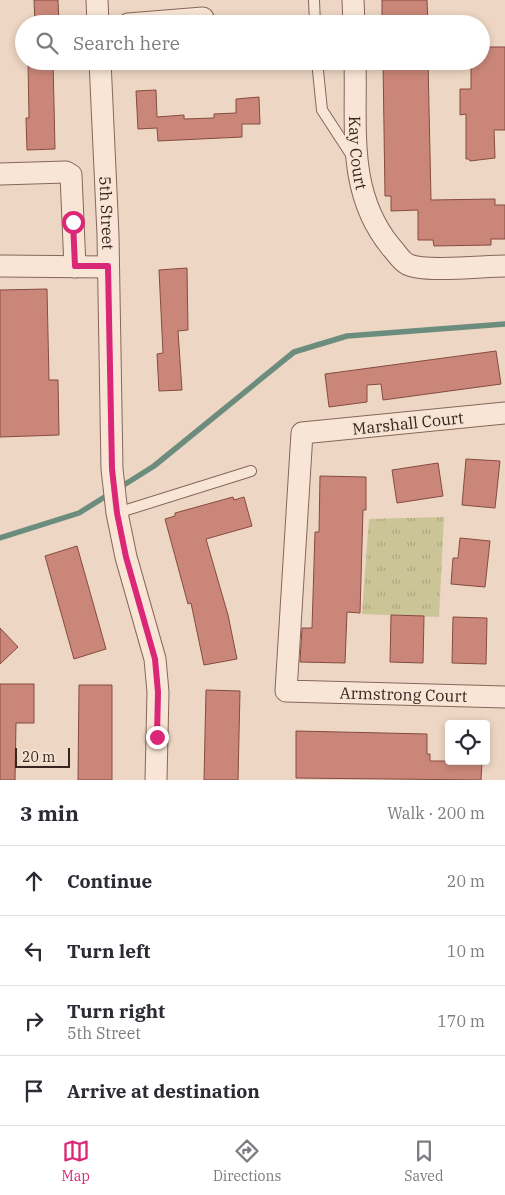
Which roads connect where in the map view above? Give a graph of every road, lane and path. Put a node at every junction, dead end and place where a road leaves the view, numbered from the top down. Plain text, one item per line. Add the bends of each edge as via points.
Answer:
1 (97, 0) edge
2 (314, 0) edge
3 (353, 0) edge
4 (98, 15) edge
5 (315, 15) edge
6 (354, 15) edge
7 (100, 70) edge
8 (318, 70) edge
9 (355, 70) edge
10 (355, 161) junction
11 (0, 174) edge
12 (0, 266) edge
13 (75, 266) junction
14 (108, 266) junction
15 (505, 266) edge
16 (505, 413) edge
17 (251, 471) dead end
18 (117, 513) junction
19 (301, 692) joint
20 (505, 697) edge
21 (156, 780) edge

1 - 4 street
2 - 5 lane
3 - 6 street
7 - 14 street, 5th Street
8 - 10 lane via 322,110
9 - 10 street, Kay Court
10 - 15 street, Kay Court via 363,199 385,240 405,264 421,268
11 - 13 street via 66,172 71,175
12 - 13 street
13 - 14 street
14 - 18 street, 5th Street via 112,469
16 - 19 street, Marshall Court via 302,433 286,691
17 - 18 lane
18 - 21 street, 5th Street via 155,659 158,692
19 - 20 street, Armstrong Court

